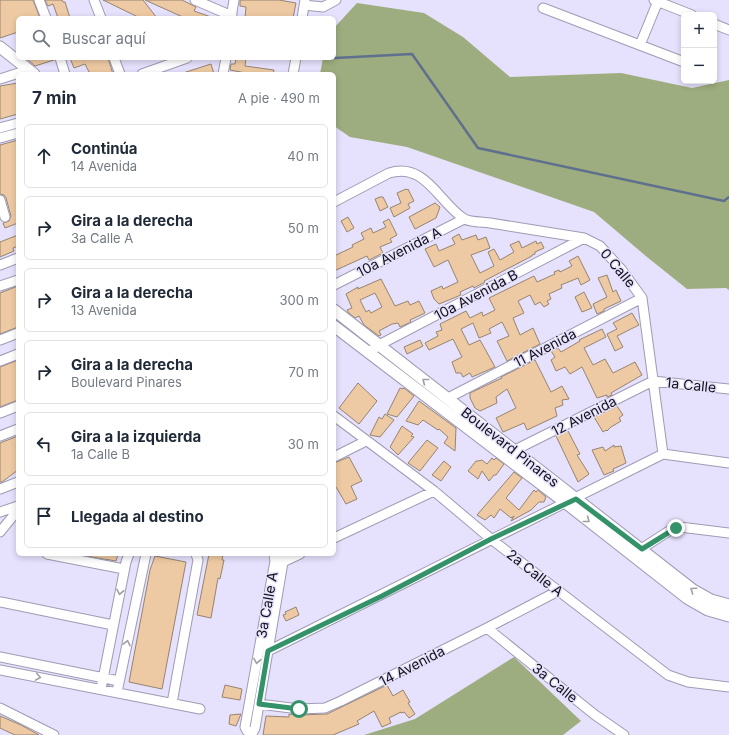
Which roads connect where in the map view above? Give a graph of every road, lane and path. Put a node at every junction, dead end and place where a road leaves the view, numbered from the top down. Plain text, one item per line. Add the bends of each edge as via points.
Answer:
1 (40, 0) edge
2 (94, 0) edge
3 (196, 0) edge
4 (234, 0) edge
5 (336, 0) edge
6 (656, 1) edge
7 (305, 2) edge
8 (543, 8) dead end
9 (684, 12) edge
10 (45, 16) edge
11 (100, 16) edge
12 (229, 16) edge
13 (231, 16) edge
14 (302, 16) edge
15 (717, 25) edge
16 (729, 30) edge
17 (640, 45) junction
18 (0, 47) edge
19 (16, 60) edge
20 (16, 60) edge
21 (61, 60) edge
22 (115, 60) edge
23 (181, 60) edge
24 (226, 60) edge
25 (296, 60) edge
26 (681, 61) edge
27 (31, 72) edge
28 (65, 72) edge
29 (119, 72) edge
30 (148, 72) edge
31 (223, 72) edge
32 (293, 72) edge
33 (16, 75) edge
34 (0, 79) edge
35 (16, 124) edge
36 (0, 128) edge
37 (16, 134) edge
38 (0, 138) edge
39 (0, 200) edge
40 (336, 201) edge
41 (5, 217) dead end
42 (464, 219) junction
43 (584, 238) junction
44 (16, 259) edge
45 (0, 264) edge
46 (16, 281) edge
47 (336, 284) edge
48 (0, 286) edge
49 (642, 298) junction
50 (336, 312) edge
51 (336, 328) edge
52 (16, 334) edge
53 (0, 340) edge
54 (379, 345) junction
55 (368, 353) junction
56 (16, 355) edge
57 (0, 361) edge
58 (653, 381) junction
59 (729, 389) edge
60 (448, 398) junction
61 (16, 407) edge
62 (0, 413) edge
63 (336, 418) edge
64 (16, 430) edge
65 (0, 436) edge
66 (366, 441) junction
67 (515, 450) junction
68 (663, 454) junction
69 (336, 456) edge
70 (729, 462) edge
71 (16, 483) edge
72 (0, 489) edge
73 (434, 491) junction
74 (571, 501) junction
75 (16, 507) edge
76 (0, 512) edge
77 (16, 512) edge
78 (0, 532) edge
79 (729, 533) edge
80 (336, 537) edge
81 (491, 539) junction
82 (642, 549) junction
83 (57, 556) edge
84 (128, 556) edge
85 (146, 556) edge
86 (197, 556) edge
87 (274, 556) edge
88 (283, 558) edge
89 (124, 569) junction
90 (558, 591) junction
91 (1, 602) edge
92 (729, 605) edge
93 (729, 616) edge
94 (113, 625) junction
95 (487, 628) junction
96 (268, 651) junction
97 (0, 657) edge
98 (25, 662) junction
99 (0, 670) edge
100 (24, 675) junction
101 (103, 678) junction
102 (119, 681) junction
103 (729, 687) edge
104 (101, 689) junction
105 (117, 692) junction
106 (172, 703) junction
107 (259, 704) junction
108 (0, 708) edge
109 (200, 709) dead end
110 (54, 735) edge
111 (624, 735) edge

1 - 10 street
2 - 11 street
3 - 12 street
4 - 13 street
5 - 7 street via 323,7
6 - 9 street
6 - 17 street
7 - 14 street
8 - 17 street
15 - 16 street
17 - 26 street
18 - 19 street
20 - 27 street
21 - 28 street
22 - 29 street
23 - 30 street
24 - 31 street
25 - 32 street
33 - 34 street
35 - 36 street
37 - 38 street
39 - 41 street
40 - 42 street via 389,173 406,171 422,178
42 - 43 street, 0 Calle
42 - 47 street, 10a Avenida A
43 - 49 street, 0 Calle via 600,246
43 - 54 street, 10a Avenida B
44 - 45 street
46 - 48 street
49 - 58 street, 0 Calle
49 - 60 street, 11 Avenida
50 - 54 street, Boulevard Pinares
51 - 55 street, Boulevard Pinares
52 - 53 street
54 - 55 street, 10a Avenida B
60 -> 54 street, Boulevard Pinares
55 - 74 street, Boulevard Pinares
56 - 57 street
58 - 59 street, 1a Calle
58 - 67 street, 12 Avenida
58 - 68 street, 0 Calle
60 - 67 street, Boulevard Pinares
61 - 62 street
63 - 66 street, 2a Calle A
64 - 65 street
66 - 69 street
66 - 73 street, 2a Calle A
67 - 74 street, Boulevard Pinares
68 - 70 street
68 - 74 street
71 - 72 street
73 - 80 street
73 - 81 street, 2a Calle A
74 - 81 street
74 - 82 street, Boulevard Pinares
74 -> 93 street, Boulevard Pinares via 687,598 708,610
75 - 76 street
77 - 78 street
79 - 82 street via 680,527 672,529
81 - 90 street, 2a Calle A
81 - 96 street via 382,596
92 -> 82 street, Boulevard Pinares via 711,600 693,590
83 - 89 street
84 - 89 street
102 -> 85 street
86 - 106 street
87 -> 107 street, 3a Calle A via 246,720 247,731 253,732 255,728
88 - 96 street, 3a Calle A
89 -> 94 street
90 - 95 street, 14 Avenida
90 - 103 street, 2a Calle A via 668,675 688,682
91 - 94 street
94 - 101 street
95 - 107 street, 14 Avenida via 325,708 299,709
95 - 111 street, 3a Calle via 595,715
96 - 107 street, 3a Calle A
97 - 98 street
98 - 100 street
98 - 101 street
99 - 100 street
100 -> 104 street
101 - 102 street
101 - 104 street
102 - 105 street
104 - 105 street
105 - 106 street
106 - 109 street
108 - 110 street

